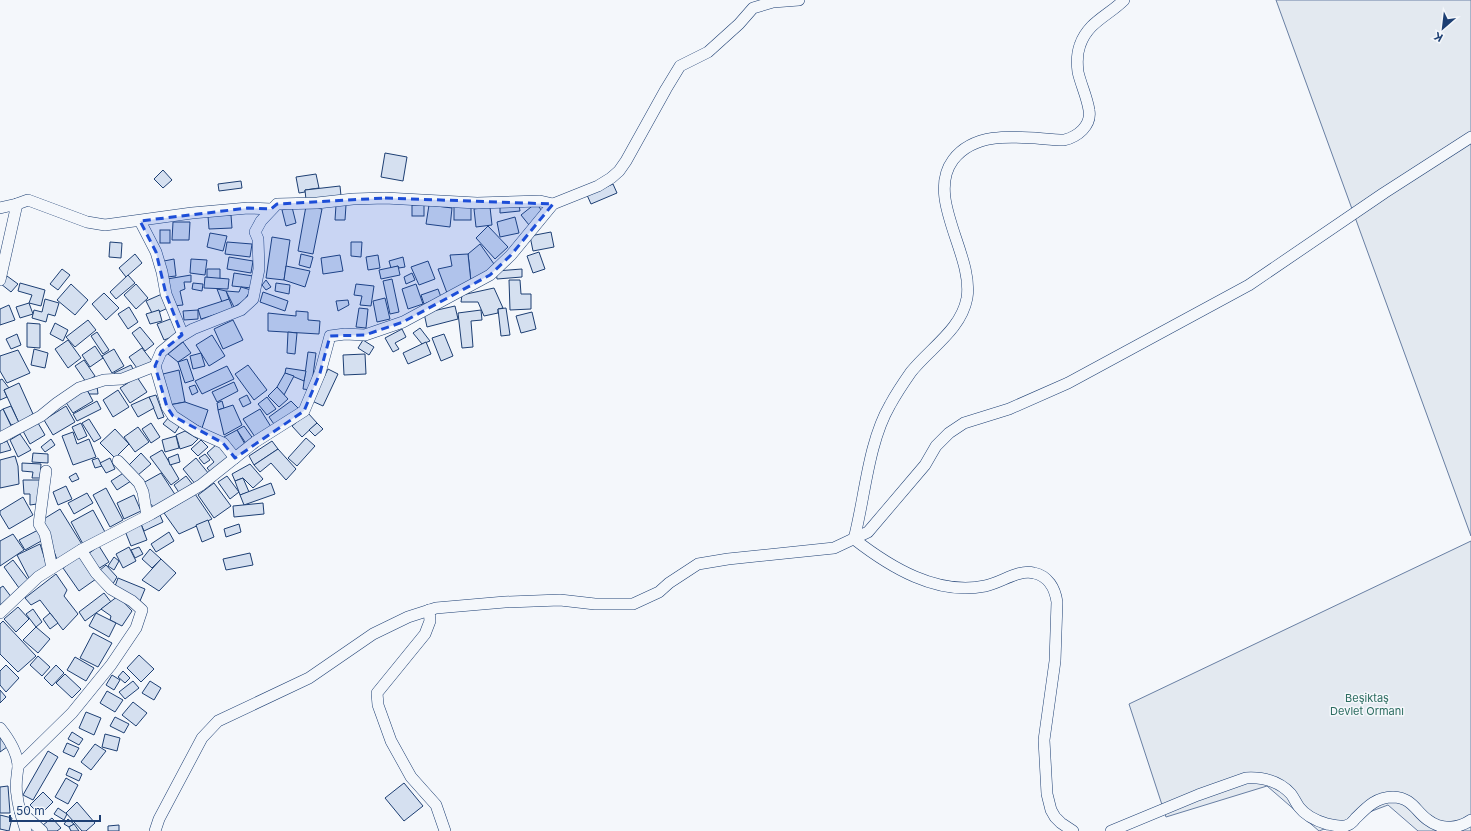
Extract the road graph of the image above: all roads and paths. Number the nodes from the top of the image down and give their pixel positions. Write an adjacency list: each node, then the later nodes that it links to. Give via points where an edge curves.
1 (799, 0): 5 (street, via 773,2 753,8 708,52 680,66 619,171 598,186)
2 (1124, 0): 17 (street, via 1091,26 1080,47 1078,71 1090,112 1087,123 1080,132 1064,140 1009,136 984,140 958,154 948,169 944,194 965,273 968,292 966,300 960,317 945,338 912,372 877,430)
3 (1471, 137): 17 (street, via 1249,285 1068,383 1009,409 964,423 936,446 925,465 868,532)
4 (17, 204): 6 (street); 8 (street, via 28,200 87,222 105,225); 9 (street)
5 (553, 204): 7 (street, via 540,201 476,203 386,198 278,204); 13 (street, via 511,255 490,275 403,322 365,335 330,336 320,373 304,411)
6 (0, 208)
7 (271, 209): 8 (street, via 248,208 192,213); 10 (street, via 255,232 258,239 259,269 253,299 242,310)
8 (140, 221): 10 (street, via 156,252 166,294)
9 (0, 280)
10 (183, 335): 11 (street, via 161,352)
11 (155, 366): 12 (street, via 122,379 104,380 79,388 41,416); 13 (street, via 167,406 173,416 196,431 223,443)
12 (0, 438)
13 (235, 458): 16 (street, via 201,485)
14 (118, 461): 16 (street, via 139,483)
15 (46, 471): 19 (street, via 39,524 45,534)
16 (147, 516): 18 (street)
17 (854, 539): 20 (street, via 834,548 698,564 659,592 633,604 595,604 560,600); 30 (street, via 878,558 936,585 972,588 997,583 1014,574 1028,572 1042,576 1051,584 1057,602 1055,661 1044,740 1047,794 1055,817)
18 (81, 550): 19 (street); 23 (street, via 96,573 111,589 142,610 136,628 111,665 72,713)
19 (52, 568): 21 (street, via 38,577)
20 (429, 610): 28 (street, via 373,634 309,678 218,721 202,738); 29 (street, via 430,621 425,634 377,693 378,705 391,741 411,777 436,805)
21 (0, 613)
22 (0, 728): 23 (street, via 14,752)
23 (18, 766): 24 (street, via 15,785)
24 (20, 811): 26 (street); 27 (street)
25 (1471, 820): 31 (street, via 1460,826 1440,826 1428,820 1409,802 1387,798 1371,803 1346,826 1329,825 1305,813 1278,784 1262,778 1246,778)
26 (26, 831)
27 (42, 831)
28 (155, 831)
29 (445, 831)
30 (1073, 831)
31 (1111, 831)

